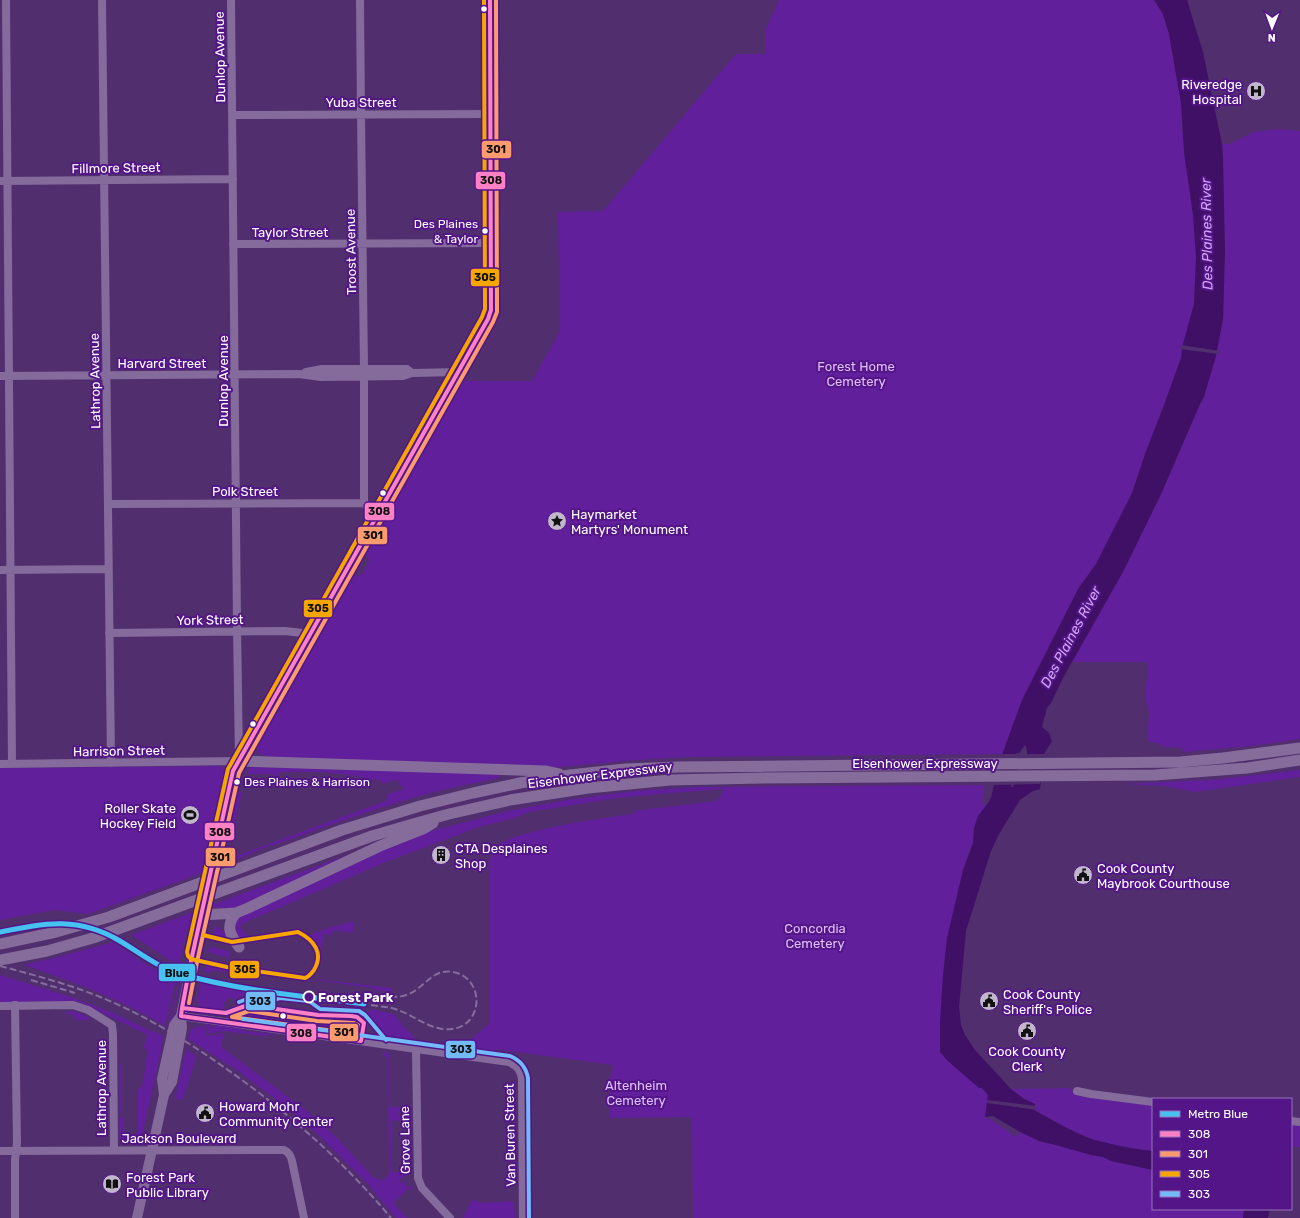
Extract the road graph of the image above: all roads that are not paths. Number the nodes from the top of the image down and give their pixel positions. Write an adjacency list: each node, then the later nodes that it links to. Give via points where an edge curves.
1 (6, 0): 11 (street)
2 (102, 0): 10 (street, Lathrop Avenue)
3 (231, 0): 8 (street, Dunlop Avenue)
4 (360, 0): 6 (street, Troost Avenue)
5 (490, 0): 7 (main road)
6 (361, 114): 7 (street, Yuba Street); 8 (street, Yuba Street); 12 (street, Troost Avenue)
7 (490, 114): 13 (main road)
8 (232, 115): 9 (street, Dunlop Avenue)
9 (233, 179): 10 (street, Fillmore Street); 14 (street, Dunlop Avenue)
10 (104, 180): 11 (street, Fillmore Street); 18 (street, Lathrop Avenue)
11 (4, 181): 20 (street)
12 (363, 243): 13 (street, Taylor Street); 14 (street, Taylor Street); 16 (street, Troost Avenue)
13 (491, 243): 15 (main road, via 491,310)
14 (234, 244): 17 (street, Dunlop Avenue)
15 (459, 372): 16 (street, Harvard Street, via 412,373 407,369); 24 (main road)
16 (364, 373): 17 (street, Harvard Street, via 321,377 300,374); 22 (street, Troost Avenue)
17 (234, 374): 18 (street, Harvard Street); 21 (street, Dunlop Avenue)
18 (106, 375): 20 (street, Harvard Street); 23 (street, Lathrop Avenue)
19 (0, 376): 20 (street, Harvard Street)
20 (9, 376): 27 (street)
21 (236, 503): 22 (street, Polk Street); 23 (street, Polk Street); 28 (street, Dunlop Avenue)
22 (364, 503): 24 (street)
23 (108, 504): 25 (street, Lathrop Avenue)
24 (376, 516): 30 (main road)
25 (108, 569): 27 (street); 29 (street, Lathrop Avenue)
26 (0, 570): 27 (street)
27 (11, 570): 36 (street)
28 (237, 632): 29 (street, York Street); 30 (street, York Street, via 285,631); 33 (street, Dunlop Avenue)
29 (109, 633): 34 (street, Lathrop Avenue)
30 (311, 634): 33 (main road)
31 (1300, 748): 37 (highway, Eisenhower Expressway, via 1180,762 686,766)
32 (1300, 760): 38 (highway, Eisenhower Expressway, via 1247,768 1155,775 670,780 540,795)
33 (239, 761): 34 (street, Harrison Street); 37 (highway, via 545,771); 39 (main road, bridge, via 234,771)
34 (111, 763): 36 (street, Harrison Street)
35 (0, 764): 36 (street, Harrison Street)
36 (12, 764)
37 (570, 775): 41 (highway, Eisenhower Expressway, via 489,789 420,806 342,830 109,917)
38 (449, 814): 40 (highway, via 423,829 380,846); 43 (highway, Eisenhower Expressway, via 372,836 93,938 47,951)
39 (203, 912): 40 (highway); 46 (main road)
40 (236, 913): 42 (highway, via 232,917 230,930)
41 (0, 944)
42 (239, 947)
43 (0, 960)
44 (15, 1005): 45 (street); 50 (street, Lathrop Avenue, via 73,1005 88,1010 112,1025); 53 (street)
45 (0, 1006)
46 (181, 1016): 47 (street, Van Buren Street); 51 (main road, via 174,1025 162,1080 164,1095)
47 (416, 1049): 57 (street, Grove Lane, via 418,1178 422,1188); 58 (street, Van Buren Street, via 509,1062 521,1073)
48 (1077, 1091): 49 (street)
49 (1152, 1102)
50 (114, 1150): 51 (street, Jackson Boulevard); 53 (street, Jackson Boulevard)
51 (152, 1150): 55 (main road); 56 (street, Jackson Boulevard, via 284,1150 291,1155)
52 (0, 1151): 53 (street, Jackson Boulevard)
53 (16, 1151): 54 (street)
54 (15, 1218)
55 (137, 1218)
56 (304, 1218)
57 (450, 1218)
58 (523, 1218)

